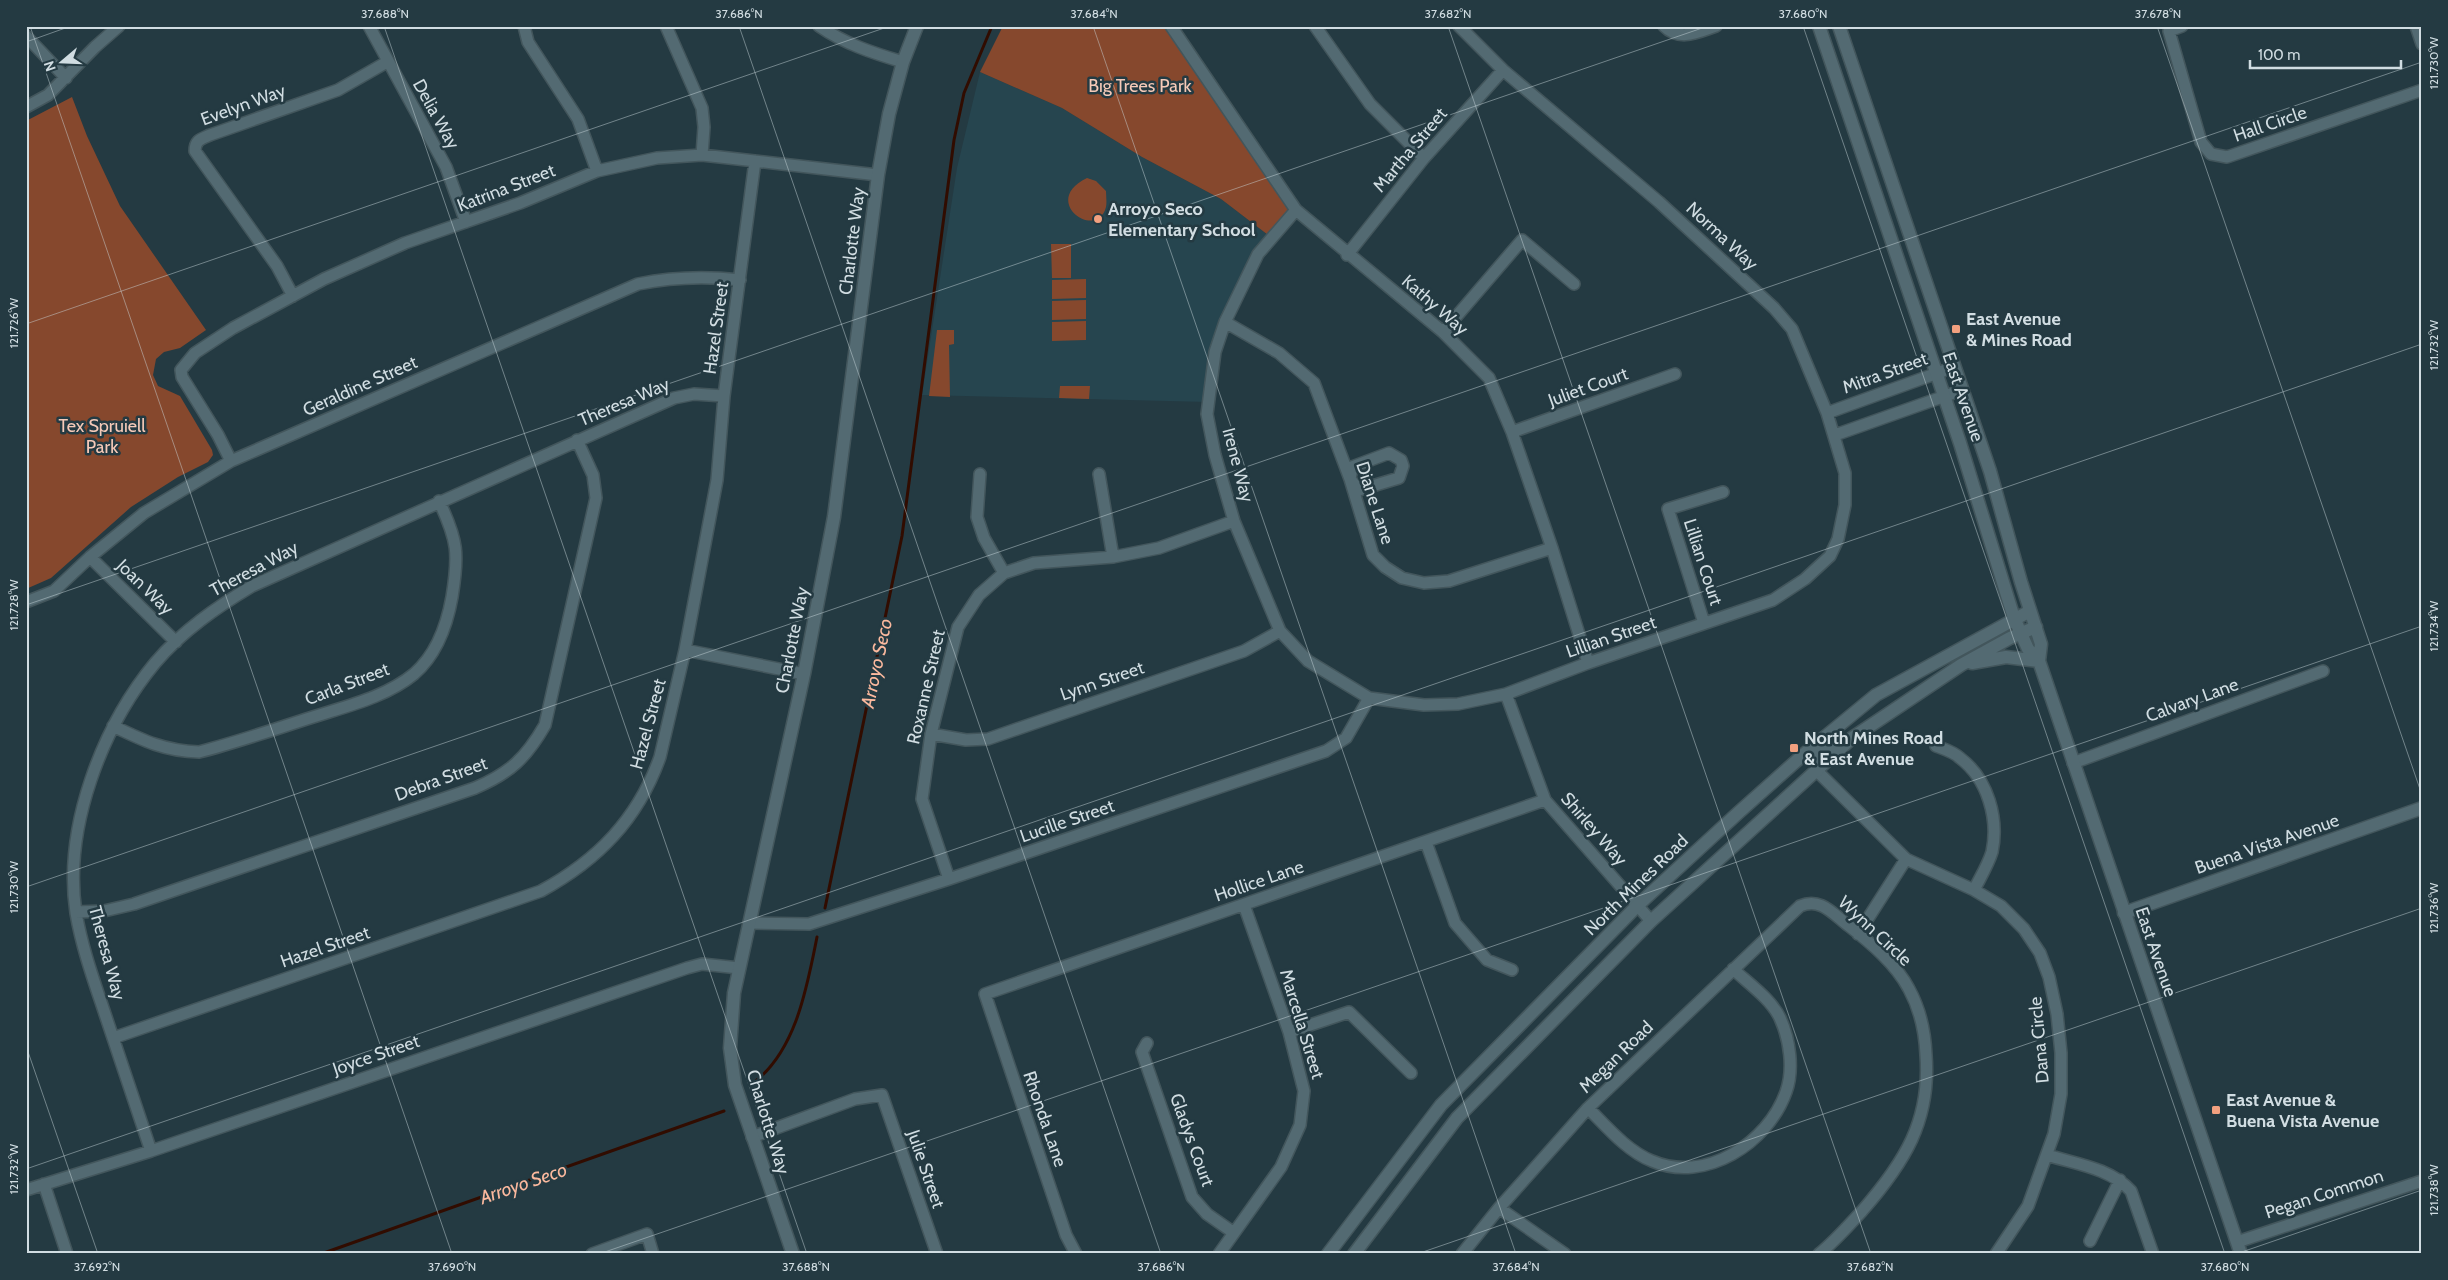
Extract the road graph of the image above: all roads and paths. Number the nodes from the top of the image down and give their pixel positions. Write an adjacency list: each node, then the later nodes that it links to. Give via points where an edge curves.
1 (119, 26): 21 (street)
2 (369, 26): 18 (street, Delia Way)
3 (524, 26): 27 (street, via 528,42 578,119)
4 (666, 26): 24 (street, via 702,108)
5 (819, 26): 19 (street, via 860,49)
6 (917, 26): 19 (main road, Charlotte Way)
7 (1171, 26): 29 (street, Kathy Way)
8 (1315, 26): 25 (street, via 1370,104)
9 (1459, 26): 20 (street, Norma Way)
10 (1664, 26): 11 (street, via 1670,32 1685,36)
11 (1716, 26)
12 (1819, 26): 38 (main road, East Avenue)
13 (1839, 26): 37 (main road, East Avenue)
14 (2182, 26): 22 (street, Hall Circle, via 2169,31 2201,142 2211,154 2227,157)
15 (2416, 26): 17 (street)
16 (26, 36): 21 (street)
17 (2422, 44)
18 (387, 62): 30 (street, Delia Way, via 446,167); 34 (street, Evelyn Way, via 338,90 210,135 195,144 195,151 277,266)
19 (903, 62): 28 (main road, Charlotte Way)
20 (1503, 70): 25 (street, Martha Street); 43 (street, Norma Way, via 1660,202 1774,308 1792,329)
21 (66, 78): 23 (street, via 48,95)
22 (2422, 90)
23 (26, 107)
24 (702, 155): 26 (street, Katrina Street); 27 (street, Katrina Street, via 657,158)
25 (1424, 158): 31 (street, Martha Street)
26 (755, 161): 28 (street, Katrina Street); 32 (street, Hazel Street)
27 (597, 171): 30 (street, Katrina Street)
28 (878, 175): 71 (main road, Charlotte Way, via 834,517)
29 (1296, 210): 31 (street, Kathy Way); 35 (street, Irene Way, via 1258,254)
30 (466, 222): 34 (street, Katrina Street, via 405,243)
31 (1347, 254): 36 (street, Kathy Way)
32 (740, 280): 41 (street, Hazel Street); 47 (street, Geraldine Street, via 703,276 638,284)
33 (1574, 284): 36 (street, via 1522,240)
34 (293, 296): 47 (street, Katrina Street, via 195,352 180,370)
35 (1225, 322): 52 (street, Irene Way, via 1215,352 1207,414 1214,455); 54 (street, Diane Lane, via 1279,353 1314,383 1350,479 1373,555 1385,567 1402,578 1424,583 1449,581)
36 (1442, 332): 44 (street, Kathy Way, via 1489,378)
37 (1954, 366): 38 (street, Mitra Street); 40 (main road, East Avenue)
38 (1937, 373): 42 (main road, East Avenue); 43 (street, Mitra Street)
39 (1675, 374): 44 (street, Juliet Court)
40 (1962, 390): 42 (street); 59 (main road, East Avenue, via 1990,471)
41 (724, 396): 46 (street, Theresa Way, via 694,394 674,398); 66 (street, Hazel Street, via 717,480)
42 (1944, 396): 45 (street); 60 (main road, East Avenue)
43 (1828, 413): 45 (street, Norma Way)
44 (1512, 432): 54 (street, Kathy Way)
45 (1835, 435): 53 (street, Norma Way, via 1845,473 1845,505)
46 (578, 440): 51 (street, Theresa Way); 89 (street, Debra Street, via 592,475 596,498 544,725 534,745 517,764 475,788 134,904 104,911)
47 (231, 461): 55 (street, Geraldine Street, via 144,513)
48 (980, 474): 57 (street, via 977,517 984,538)
49 (1099, 474): 56 (street)
50 (1723, 492): 61 (street, Lillian Court, via 1668,509)
51 (439, 501): 65 (street, Theresa Way, via 252,586 196,622); 75 (street, Carla Street, via 451,526 458,564 443,632 415,673 365,700 200,752 153,745)
52 (1234, 521): 56 (street, Roxanne Street, via 1159,548); 63 (street, Irene Way)
53 (1838, 539): 61 (street, Lillian Street, via 1830,556 1805,579 1774,600)
54 (1552, 548): 68 (street, Kathy Way)
55 (90, 557): 58 (street, Geraldine Street, via 54,591); 65 (street, Joan Way)
56 (1113, 557): 57 (street, Roxanne Street, via 1034,563)
57 (1004, 573): 76 (street, Roxanne Street, via 979,595 958,627)
58 (26, 602)
59 (2030, 611): 60 (main road, North Mines Road); 62 (main road, East Avenue)
60 (2014, 618): 64 (main road, East Avenue); 72 (main road, North Mines Road)
61 (1704, 623): 68 (street, Lillian Street)
62 (2036, 627): 64 (main road, North Mines Road); 67 (main road, East Avenue, via 2042,644)
63 (1280, 631): 74 (street, Irene Way, via 1308,660); 76 (street, Lynn Street, via 1244,651 988,739 966,740)
64 (2020, 633): 67 (main road, East Avenue); 69 (main road, North Mines Road)
65 (176, 642): 75 (street, Theresa Way, via 132,693)
66 (685, 650): 71 (street); 99 (street, Hazel Street, via 660,757 650,785 613,836 568,876 509,903)
67 (2039, 662): 69 (main road, via 2006,657); 78 (main road, East Avenue)
68 (1588, 663): 73 (street, Lillian Street)
69 (1961, 665): 79 (main road, North Mines Road, via 1852,738)
70 (2322, 671): 78 (street, Calvary Lane)
71 (804, 674): 92 (main road, Charlotte Way)
72 (1881, 692): 79 (main road, via 1873,708 1819,753); 88 (main road, North Mines Road, via 1803,755)
73 (1506, 694): 74 (street, Lillian Street, via 1458,704 1424,705); 80 (street, Shirley Way)
74 (1369, 698): 84 (street, Lucille Street, via 1346,738 1326,751)
75 (114, 726): 89 (street, Theresa Way, via 94,768 83,805 76,852)
76 (931, 734): 84 (street, Roxanne Street, via 922,799)
77 (1936, 746): 85 (street, via 1960,757 1970,767 1984,785 1991,807 1995,832 1991,854)
78 (2073, 763): 90 (main road, East Avenue)
79 (1817, 771): 83 (street, Dana Circle); 91 (main road, North Mines Road)
80 (1545, 800): 82 (street, Hollice Lane); 88 (street, Shirley Way)
81 (2422, 808): 90 (main road, Buena Vista Avenue)
82 (1426, 842): 87 (street, Hollice Lane); 96 (street, via 1456,923 1487,960)
83 (1906, 858): 85 (street, Dana Circle); 93 (street)
84 (949, 879): 92 (street, Lucille Street, via 809,924)
85 (1974, 890): 105 (street, Dana Circle, via 2000,906 2024,929 2040,953 2050,977 2061,1053 2061,1094)
86 (1810, 902): 93 (street, Wynn Circle, via 1819,903); 95 (street, Megan Road, via 1800,906)
87 (1244, 905): 97 (street, Hollice Lane); 98 (street, Marcella Street)
88 (1638, 905): 91 (street, Shirley Way); 114 (main road, North Mines Road, via 1441,1105)
89 (76, 912): 99 (street, Theresa Way, via 86,958)
90 (2124, 913): 113 (main road, East Avenue)
91 (1651, 921): 122 (main road, North Mines Road, via 1457,1118)
92 (749, 923): 94 (main road, Charlotte Way)
93 (1858, 934): 125 (street, Wynn Circle, via 1894,968 1909,988 1925,1040 1928,1074 1915,1136 1887,1182)
94 (739, 968): 103 (main road, Charlotte Way, via 730,1048 735,1085); 104 (street, Joyce Street, via 702,964 687,968)
95 (1733, 969): 102 (street, Megan Road); 102 (street, via 1779,1016 1785,1030 1790,1068 1786,1092 1778,1107 1750,1142 1731,1156 1698,1167 1653,1162 1638,1154)
96 (1512, 970)
97 (985, 994): 120 (street, Rhonda Lane, via 1066,1236)
98 (1289, 1032): 101 (street, via 1348,1012); 111 (street, Marcella Street, via 1304,1091 1300,1125 1282,1167)
99 (113, 1038): 104 (street, Theresa Way)
100 (1147, 1043): 111 (street, Gladys Court, via 1142,1052 1192,1197 1207,1214)
101 (1411, 1073)
102 (1588, 1108): 110 (street, Megan Road)
103 (752, 1137): 118 (main road, Charlotte Way); 119 (street, Julie Street, via 855,1100 882,1095)
104 (151, 1151): 108 (street, Joyce Street)
105 (2047, 1154): 106 (street); 126 (street, Dana Circle, via 2028,1206)
106 (2120, 1180): 112 (street); 127 (street, via 2132,1191)
107 (2422, 1180): 113 (street, Pegan Common)
108 (44, 1184): 109 (street, Joyce Street); 115 (street)
109 (26, 1190)
110 (1499, 1208): 123 (street, Megan Road); 124 (street)
111 (1234, 1233): 121 (street, Marcella Street)
112 (2090, 1241)
113 (2239, 1248)
114 (1333, 1252)
115 (67, 1254)
116 (592, 1254): 117 (street, via 647,1234)
117 (653, 1254)
118 (793, 1254)
119 (938, 1254)
120 (1076, 1254)
121 (1219, 1254)
122 (1354, 1254)
123 (1462, 1254)
124 (1565, 1254)
125 (1819, 1254)
126 (1996, 1254)
127 (2153, 1254)

